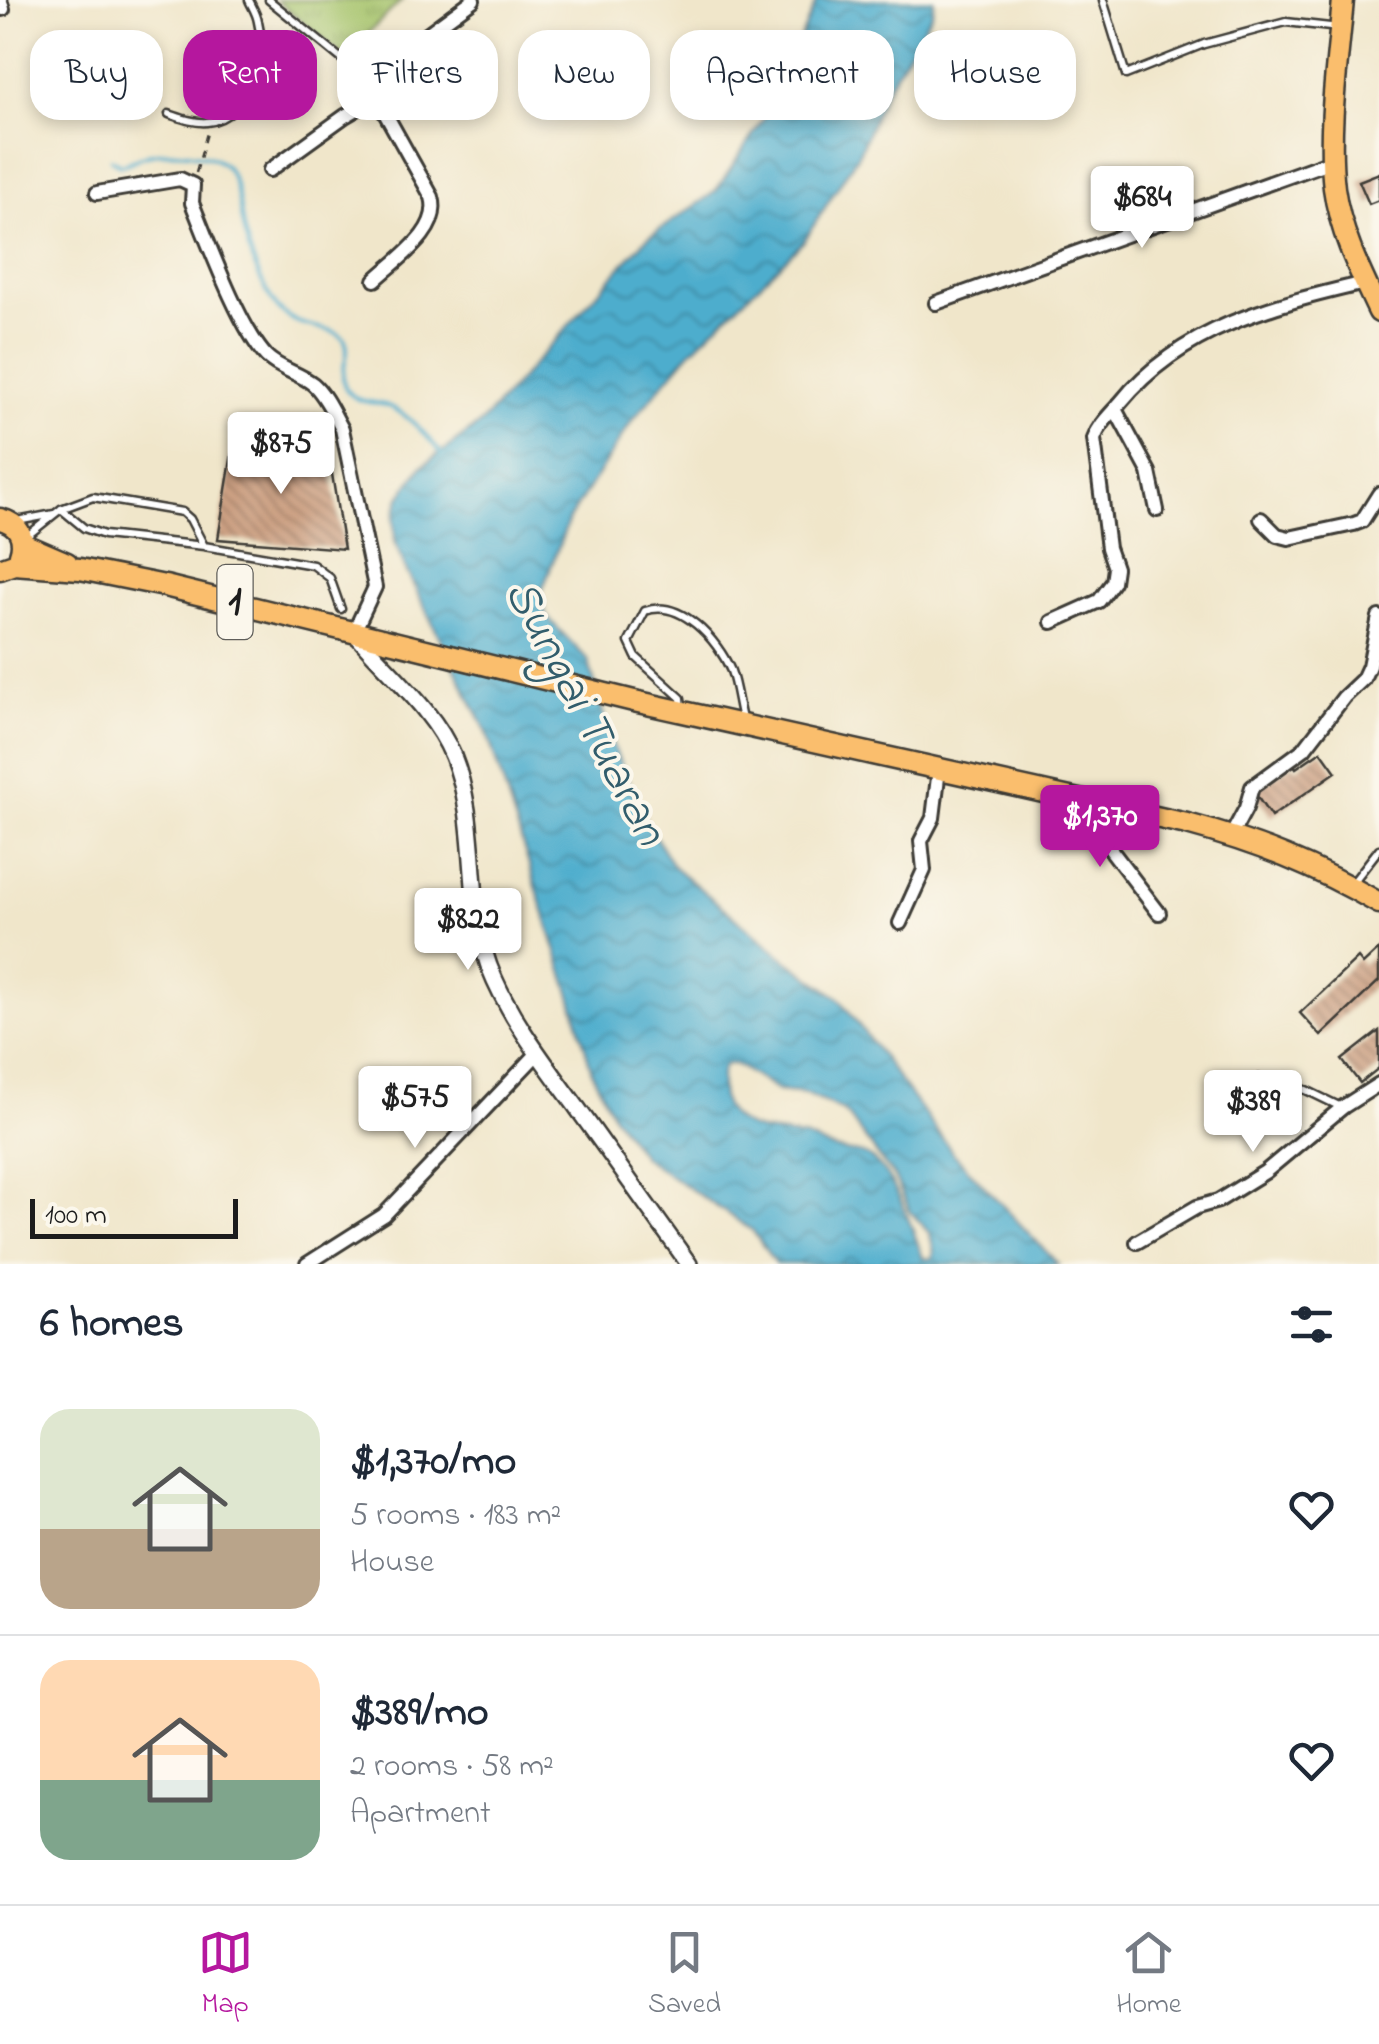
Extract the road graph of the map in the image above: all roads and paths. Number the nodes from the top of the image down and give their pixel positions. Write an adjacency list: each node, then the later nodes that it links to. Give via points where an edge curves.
1 (250, 0): 12 (lane, via 260,24 247,94 233,112)
2 (269, 0): 8 (lane)
3 (472, 0): 7 (street)
4 (1102, 0): 6 (lane, via 1126,75 1286,22)
5 (1342, 0): 6 (highway)
6 (1340, 28): 13 (highway)
7 (431, 30)
8 (337, 55)
9 (169, 114): 12 (lane)
10 (339, 120): 14 (street)
11 (388, 120): 17 (street, via 435,214)
12 (210, 122): 15 (path)
13 (1334, 160): 18 (highway, via 1343,229); 19 (street)
14 (270, 170)
15 (192, 185): 16 (street, via 180,180); 34 (street, via 192,203 260,348 281,369 316,386 342,429 375,588)
16 (97, 193)
17 (375, 280)
18 (1365, 283): 20 (highway); 21 (street, via 1234,321 1154,366)
19 (936, 302)
20 (1379, 312)
21 (1115, 409): 23 (street, via 1149,472); 33 (street, via 1094,439 1112,582 1099,602)
22 (1379, 494): 25 (street, via 1362,521 1290,538)
23 (1157, 510)
24 (58, 511): 26 (lane); 27 (lane); 28 (lane, via 104,534); 28 (lane, via 93,497 182,512)
25 (1261, 519)
26 (5, 520): 27 (highway)
27 (23, 542): 29 (highway, 1); 30 (highway, 1)
28 (204, 546): 31 (lane, via 321,568)
29 (7, 566): 30 (highway, 1)
30 (80, 568): 34 (highway, 1)
31 (341, 609)
32 (1379, 617): 39 (street, via 1362,680 1304,748 1252,787)
33 (1052, 622)
34 (354, 632): 35 (highway, 1); 45 (street, via 428,714 454,757 490,967)
35 (681, 712): 36 (highway, 1); 36 (lane, via 682,698 636,658 630,642 645,611 657,606 705,632 730,669)
36 (744, 725): 37 (highway, 1)
37 (939, 769): 38 (highway, 1); 44 (street, via 933,818 921,841 924,870)
38 (1111, 808): 39 (highway, 1); 43 (street, via 1111,850)
39 (1231, 836): 41 (highway, 1)
40 (1379, 849): 41 (lane)
41 (1350, 886): 42 (highway, 1)
42 (1379, 904)
43 (1160, 912)
44 (900, 923)
45 (537, 1054): 50 (street, via 384,1215); 51 (street)
46 (1259, 1078): 48 (lane)
47 (1379, 1084): 48 (street)
48 (1342, 1107): 49 (street, via 1264,1172)
49 (1137, 1242)
50 (307, 1264)
51 (689, 1264)

